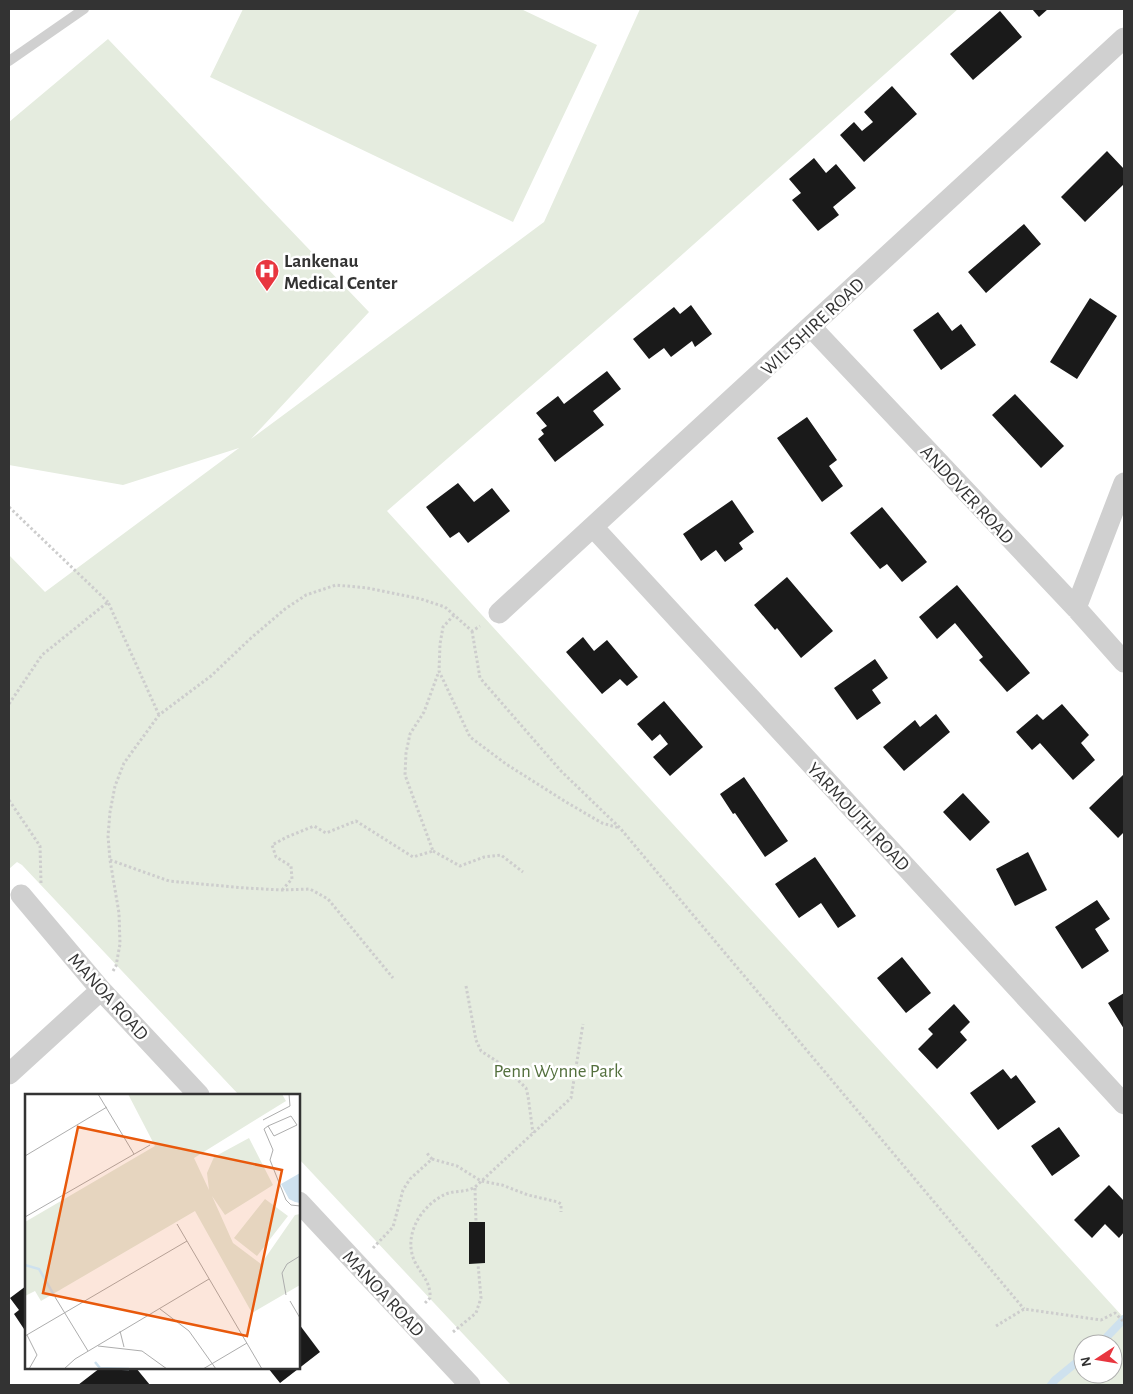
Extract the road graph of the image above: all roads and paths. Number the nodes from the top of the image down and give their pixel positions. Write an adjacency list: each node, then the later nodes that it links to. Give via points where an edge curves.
1 (84, 9): 3 (lane)
2 (1124, 38): 4 (street, WILTSHIRE ROAD)
3 (9, 61)
4 (810, 327): 7 (street, WILTSHIRE ROAD); 9 (street, ANDOVER ROAD)
5 (1124, 483): 9 (street)
6 (9, 507): 8 (path)
7 (593, 527): 10 (street, WILTSHIRE ROAD); 31 (street, YARMOUTH ROAD)
8 (108, 602): 15 (path, via 42,655); 16 (path)
9 (1076, 608): 13 (street, ANDOVER ROAD)
10 (499, 613): 12 (path)
11 (454, 615): 12 (path); 14 (path, via 443,627); 16 (path, via 445,607 420,599 367,588 336,585 306,594 251,638 211,676)
12 (472, 631): 18 (path, via 480,678 561,771)
13 (1124, 662)
14 (439, 671): 18 (path, via 470,737 559,798 602,823); 19 (path, via 424,712 410,734 405,775)
15 (9, 704)
16 (159, 715): 20 (path, via 124,763 115,786 108,836)
17 (9, 800): 24 (path, via 40,846)
18 (620, 828): 42 (path)
19 (433, 851): 21 (path, via 460,866 501,855); 22 (path, via 413,857 356,821 326,834 314,826 272,845 276,857 291,866 292,879)
20 (110, 860): 22 (path, via 169,881); 27 (path, via 119,913 120,944 116,966)
21 (522, 872)
22 (282, 890): 25 (path, via 310,889 328,899)
23 (21, 895): 24 (street, MANOA ROAD)
24 (41, 920): 27 (street, MANOA ROAD)
25 (392, 978)
26 (466, 986): 32 (path, via 476,1040 481,1051 501,1064 526,1088)
27 (101, 990): 29 (street); 30 (street, MANOA ROAD)
28 (583, 1024): 32 (path, via 571,1098)
29 (9, 1074)
30 (198, 1094)
31 (1124, 1104)
32 (533, 1134): 35 (path)
33 (426, 1152): 34 (path)
34 (432, 1159): 35 (path, via 457,1166); 40 (path, via 402,1190 393,1227)
35 (481, 1181): 36 (path); 38 (path, via 558,1202)
36 (475, 1188): 39 (path); 43 (path, via 448,1193 433,1201 420,1214 413,1231 411,1249 430,1290 430,1298)
37 (300, 1203): 40 (street, MANOA ROAD)
38 (561, 1212)
39 (476, 1222)
40 (356, 1263): 43 (street, MANOA ROAD)
41 (478, 1264): 46 (path, via 481,1298 476,1313)
42 (1024, 1309): 44 (path, via 1101,1320 1115,1313); 45 (path)
43 (407, 1318): 46 (street, MANOA ROAD)
44 (1124, 1322)
45 (996, 1326)
46 (435, 1347): 47 (street, MANOA ROAD)
47 (470, 1385)

